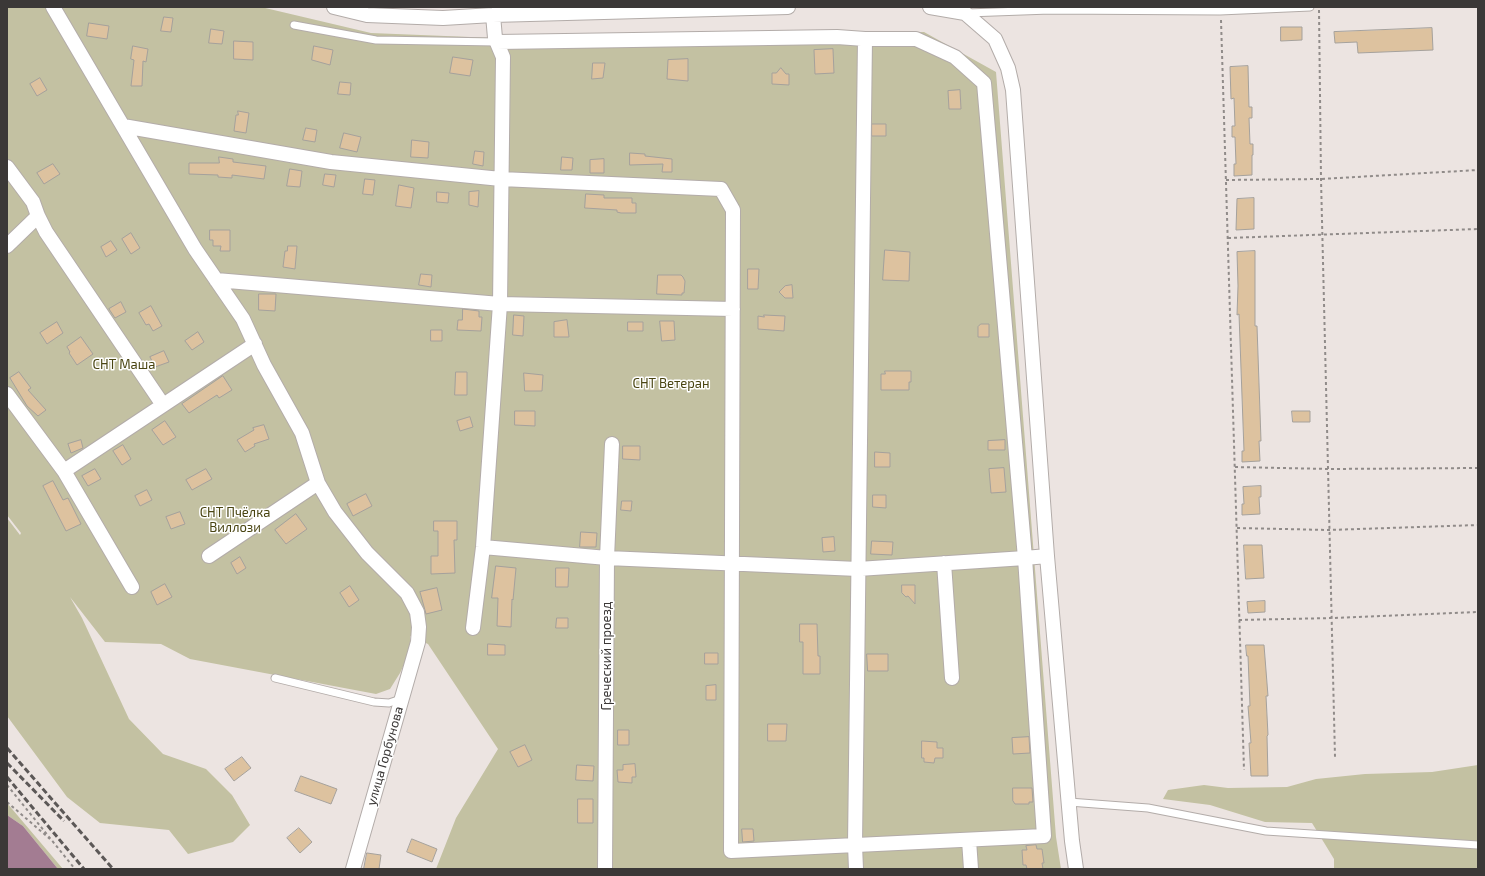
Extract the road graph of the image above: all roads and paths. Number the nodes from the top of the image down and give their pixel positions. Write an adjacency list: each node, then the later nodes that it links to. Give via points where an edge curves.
1 (53, 7): 14 (street, улица Горбунова)
2 (334, 7): 10 (street, via 367,15 443,18)
3 (788, 7): 7 (street)
4 (930, 7): 9 (street)
5 (1310, 7): 8 (lane)
6 (1319, 7): 18 (path)
7 (552, 10): 10 (street)
8 (1220, 11): 9 (lane, via 1050,10); 19 (path)
9 (965, 13): 42 (street, via 995,39 1008,68 1013,90)
10 (493, 15): 13 (street)
11 (294, 25): 13 (lane, via 376,40)
12 (865, 39): 13 (street, via 837,36); 44 (street, via 916,39 956,57 984,83); 47 (street)
13 (497, 42): 17 (street, via 503,57)
14 (123, 126): 17 (street, via 331,162); 25 (street, улица Горбунова)
15 (7, 167): 20 (street, via 33,202)
16 (1478, 170): 18 (path)
17 (501, 179): 26 (street); 27 (street, via 721,189 734,210)
18 (1321, 179): 19 (path); 22 (path)
19 (1226, 180): 23 (path)
20 (38, 216): 24 (street); 30 (street, via 46,232)
21 (1478, 229): 22 (path)
22 (1322, 235): 23 (path); 34 (path)
23 (1228, 238): 32 (path)
24 (7, 246)
25 (216, 280): 26 (street); 28 (street, улица Горбунова)
26 (500, 304): 27 (street); 40 (street)
27 (733, 309): 46 (street)
28 (255, 344): 30 (street); 36 (street, улица Горбунова, via 274,385 302,433)
29 (7, 394): 35 (street)
30 (163, 405): 35 (street)
31 (612, 444): 43 (street, Греческий проезд)
32 (1235, 467): 34 (path); 38 (path)
33 (1478, 468): 34 (path)
34 (1328, 469): 39 (path)
35 (64, 470): 48 (street)
36 (318, 483): 41 (street); 55 (street, улица Горбунова, via 335,512 367,553 407,593 417,612 418,642)
37 (1478, 525): 39 (path)
38 (1236, 528): 39 (path); 51 (path)
39 (1330, 530): 50 (path)
40 (483, 546): 43 (street); 52 (street)
41 (209, 556)
42 (1047, 556): 44 (street); 60 (street)
43 (607, 558): 46 (street); 67 (street, Греческий проезд)
44 (1025, 558): 45 (street); 61 (street, via 1044,836)
45 (944, 563): 47 (street); 54 (street)
46 (732, 564): 47 (street); 63 (street, via 730,851)
47 (858, 569): 63 (street)
48 (132, 587)
49 (1478, 612): 50 (path)
50 (1332, 618): 51 (path); 56 (path)
51 (1239, 620): 57 (path)
52 (473, 628)
53 (275, 678): 55 (lane, via 374,702 389,703)
54 (952, 678)
55 (401, 699): 66 (street, улица Горбунова)
56 (1335, 757)
57 (1244, 770)
58 (7, 785): 62 (path)
59 (7, 802): 62 (path)
60 (1069, 802): 64 (lane, via 1148,808 1266,831); 70 (street)
61 (969, 840): 63 (street); 69 (street)
62 (53, 843): 65 (path)
63 (855, 845): 68 (street)
64 (1478, 845)
65 (75, 869)
66 (353, 869)
67 (605, 869)
68 (856, 869)
69 (971, 869)
70 (1076, 869)

